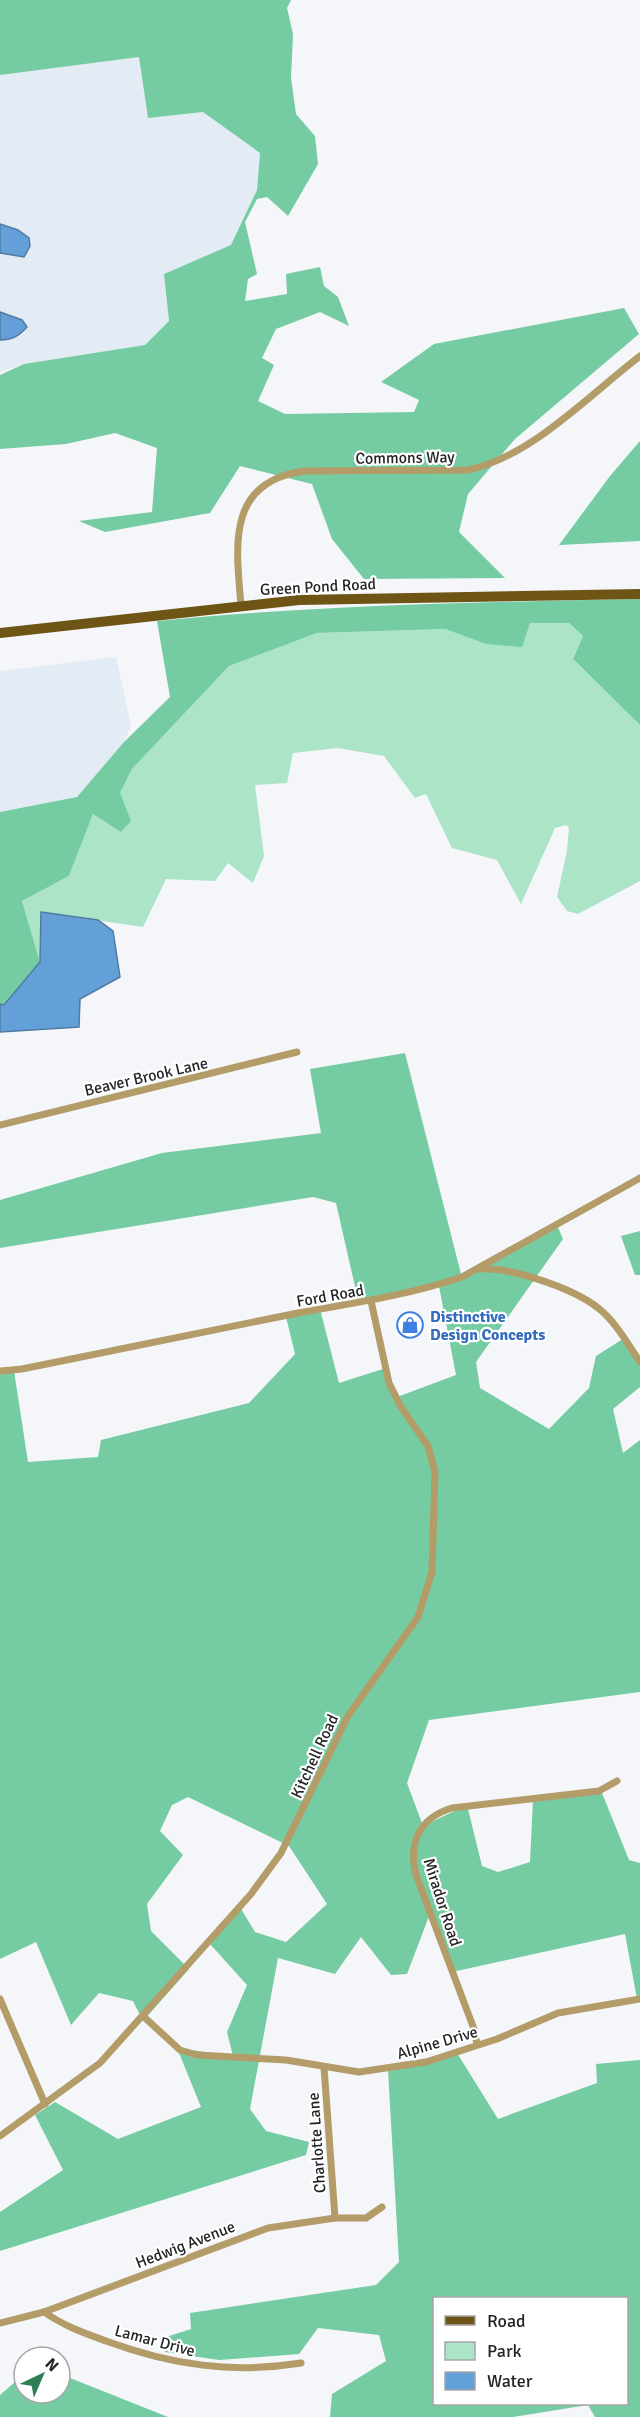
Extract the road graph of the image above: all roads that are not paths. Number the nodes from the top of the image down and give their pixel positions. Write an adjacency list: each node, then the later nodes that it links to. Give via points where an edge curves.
1 (640, 356): 3 (street, Commons Way, via 529,444 494,464 468,470 304,471 268,484 250,501 237,530)
2 (640, 594): 3 (main road, Green Pond Road, via 358,598)
3 (241, 605): 4 (main road, Green Pond Road)
4 (0, 633)
5 (297, 1052): 6 (street, Beaver Brook Lane)
6 (0, 1125)
7 (640, 1178): 8 (street, Ford Road)
8 (477, 1269): 9 (street, Ford Road, via 434,1286); 10 (street, via 508,1270 588,1303 610,1319)
9 (371, 1301): 11 (street, Ford Road); 15 (street, Kitchell Road, via 389,1383 432,1459 435,1537 429,1588 411,1629 339,1730 281,1853)
10 (640, 1362)
11 (0, 1371)
12 (617, 1781): 16 (street, Mirador Road, via 599,1791 452,1808 433,1816 418,1832 413,1848 416,1875)
13 (0, 1999): 18 (street)
14 (640, 1999): 16 (street, Alpine Drive, via 558,2013)
15 (143, 2016): 17 (street, Alpine Drive, via 180,2050 197,2055 286,2060); 18 (street, Kitchell Road, via 100,2063)
16 (477, 2044): 17 (street, Alpine Drive, via 426,2062 383,2070 359,2072)
17 (324, 2067): 21 (street, Charlotte Lane)
18 (45, 2104): 19 (street, Kitchell Road)
19 (0, 2136)
20 (382, 2207): 21 (street, Hedwig Avenue, via 366,2218)
21 (335, 2218): 22 (street, Hedwig Avenue, via 268,2228 240,2237)
22 (44, 2312): 23 (street, Hedwig Avenue); 24 (street, Lamar Drive, via 62,2325 165,2360 236,2369)
23 (0, 2323)
24 (301, 2363)

